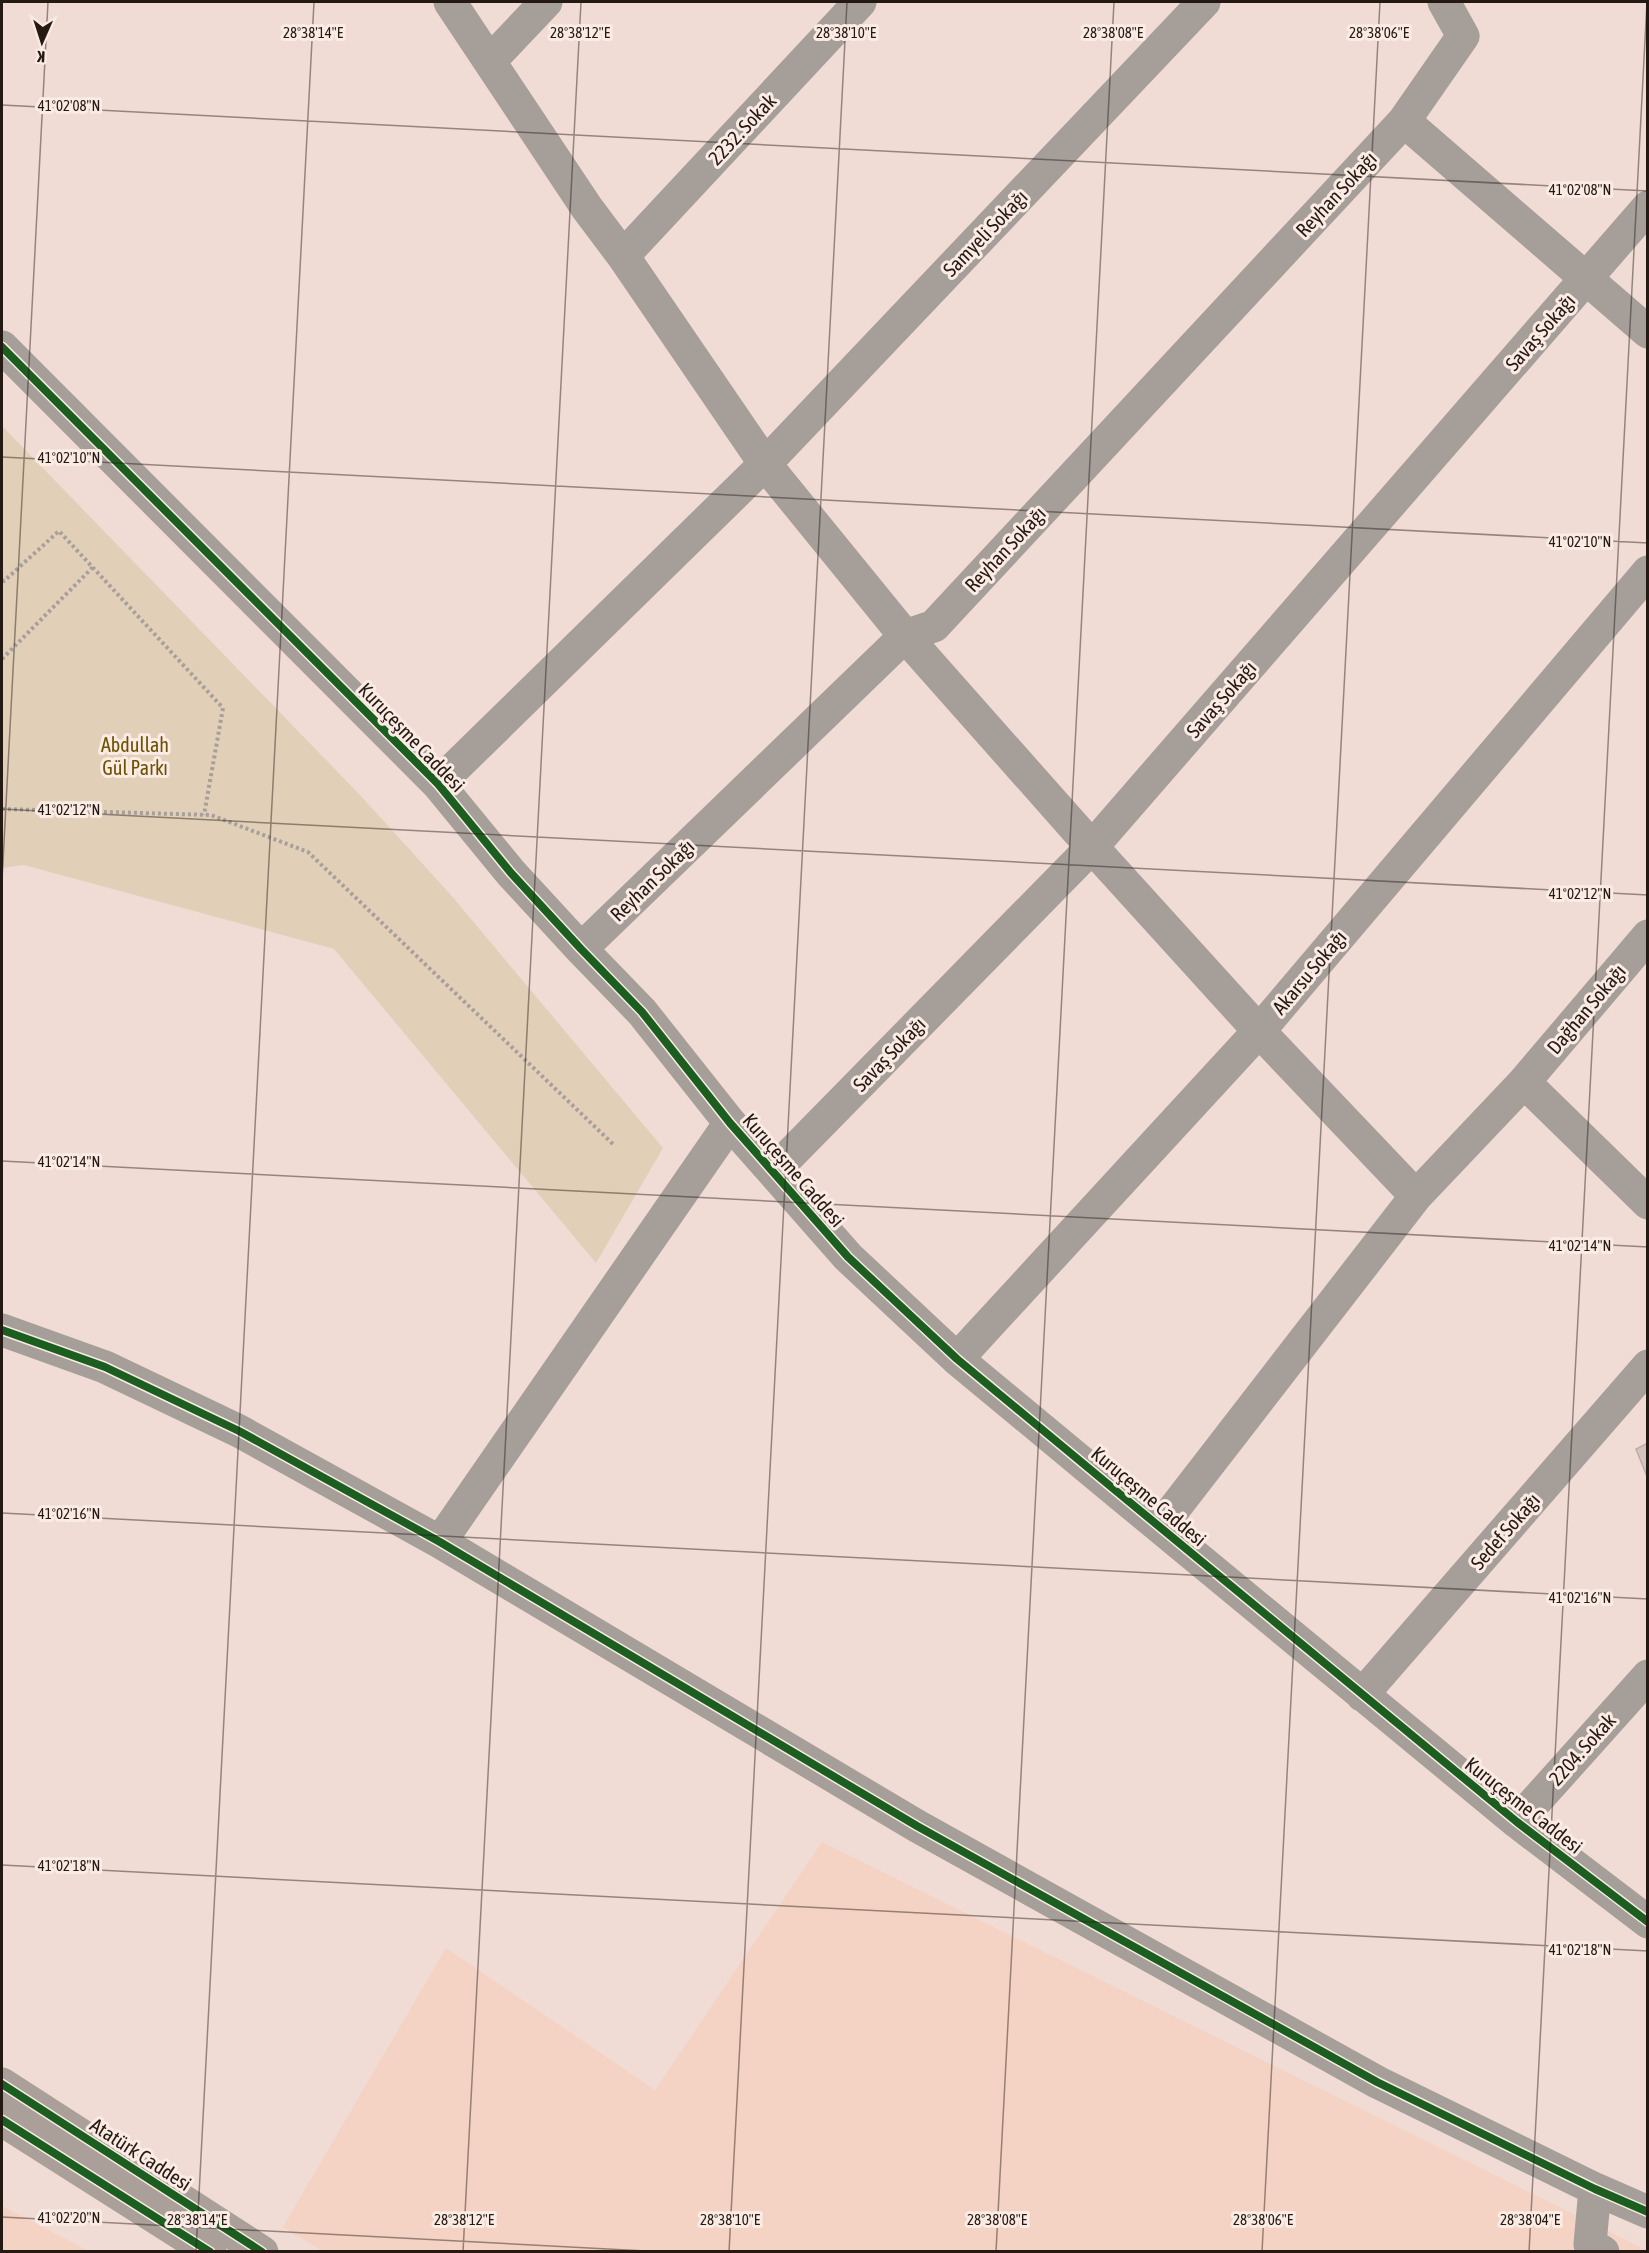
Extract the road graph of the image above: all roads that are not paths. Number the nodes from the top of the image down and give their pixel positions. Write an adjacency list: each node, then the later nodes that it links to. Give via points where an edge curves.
1 (450, 2): 6 (street)
2 (546, 2): 6 (street)
3 (860, 2): 9 (street, 2232. Sokak)
4 (1204, 2): 13 (street, Samyeli Sokağı)
5 (1444, 2): 7 (street, Reyhan Sokağı, via 1463,36)
6 (490, 61): 9 (street)
7 (1404, 121): 10 (street); 15 (street, Reyhan Sokağı, via 934,626)
8 (1647, 207): 10 (street, Savaş Sokağı)
9 (623, 256): 13 (street)
10 (1587, 278): 11 (street); 17 (street, Savaş Sokağı)
11 (1647, 332)
12 (2, 347): 16 (street, Kuruçeşme Caddesi)
13 (765, 464): 15 (street); 16 (street, Samyeli Sokağı)
14 (1647, 572): 20 (street, Akarsu Sokağı)
15 (905, 636): 17 (street); 19 (street, Reyhan Sokağı)
16 (438, 784): 19 (street, Kuruçeşme Caddesi)
17 (1092, 847): 20 (street); 23 (street, Savaş Sokağı)
18 (1647, 936): 21 (street, Dağhan Sokağı)
19 (581, 950): 22 (street, Kuruçeşme Caddesi, via 642,1012)
20 (1259, 1031): 24 (street); 27 (street, Akarsu Sokağı)
21 (1524, 1082): 24 (street, Dağhan Sokağı); 25 (street)
22 (730, 1123): 23 (street, Kuruçeşme Caddesi); 30 (street)
23 (774, 1171): 27 (street, Kuruçeşme Caddesi, via 848,1257)
24 (1416, 1196): 29 (street, Dağhan Sokağı)
25 (1647, 1203)
26 (2, 1330): 30 (street, via 105,1367 239,1431)
27 (957, 1359): 29 (street, Kuruçeşme Caddesi)
28 (1647, 1366): 32 (street, Sedef Sokağı)
29 (1160, 1527): 32 (street, Kuruçeşme Caddesi)
30 (440, 1542): 37 (street, via 917,1826 1377,2082)
31 (1647, 1676): 33 (street, 2204. Sokak)
32 (1362, 1695): 33 (street, Kuruçeşme Caddesi)
33 (1517, 1822): 34 (street, Kuruçeşme Caddesi)
34 (1647, 1922)
35 (2, 2084): 40 (main road, Atatürk Caddesi)
36 (2, 2120): 39 (main road)
37 (1595, 2189): 38 (street); 41 (street, via 1590,2244)
38 (1647, 2212)
39 (210, 2252)
40 (262, 2252)
41 (1603, 2252)

